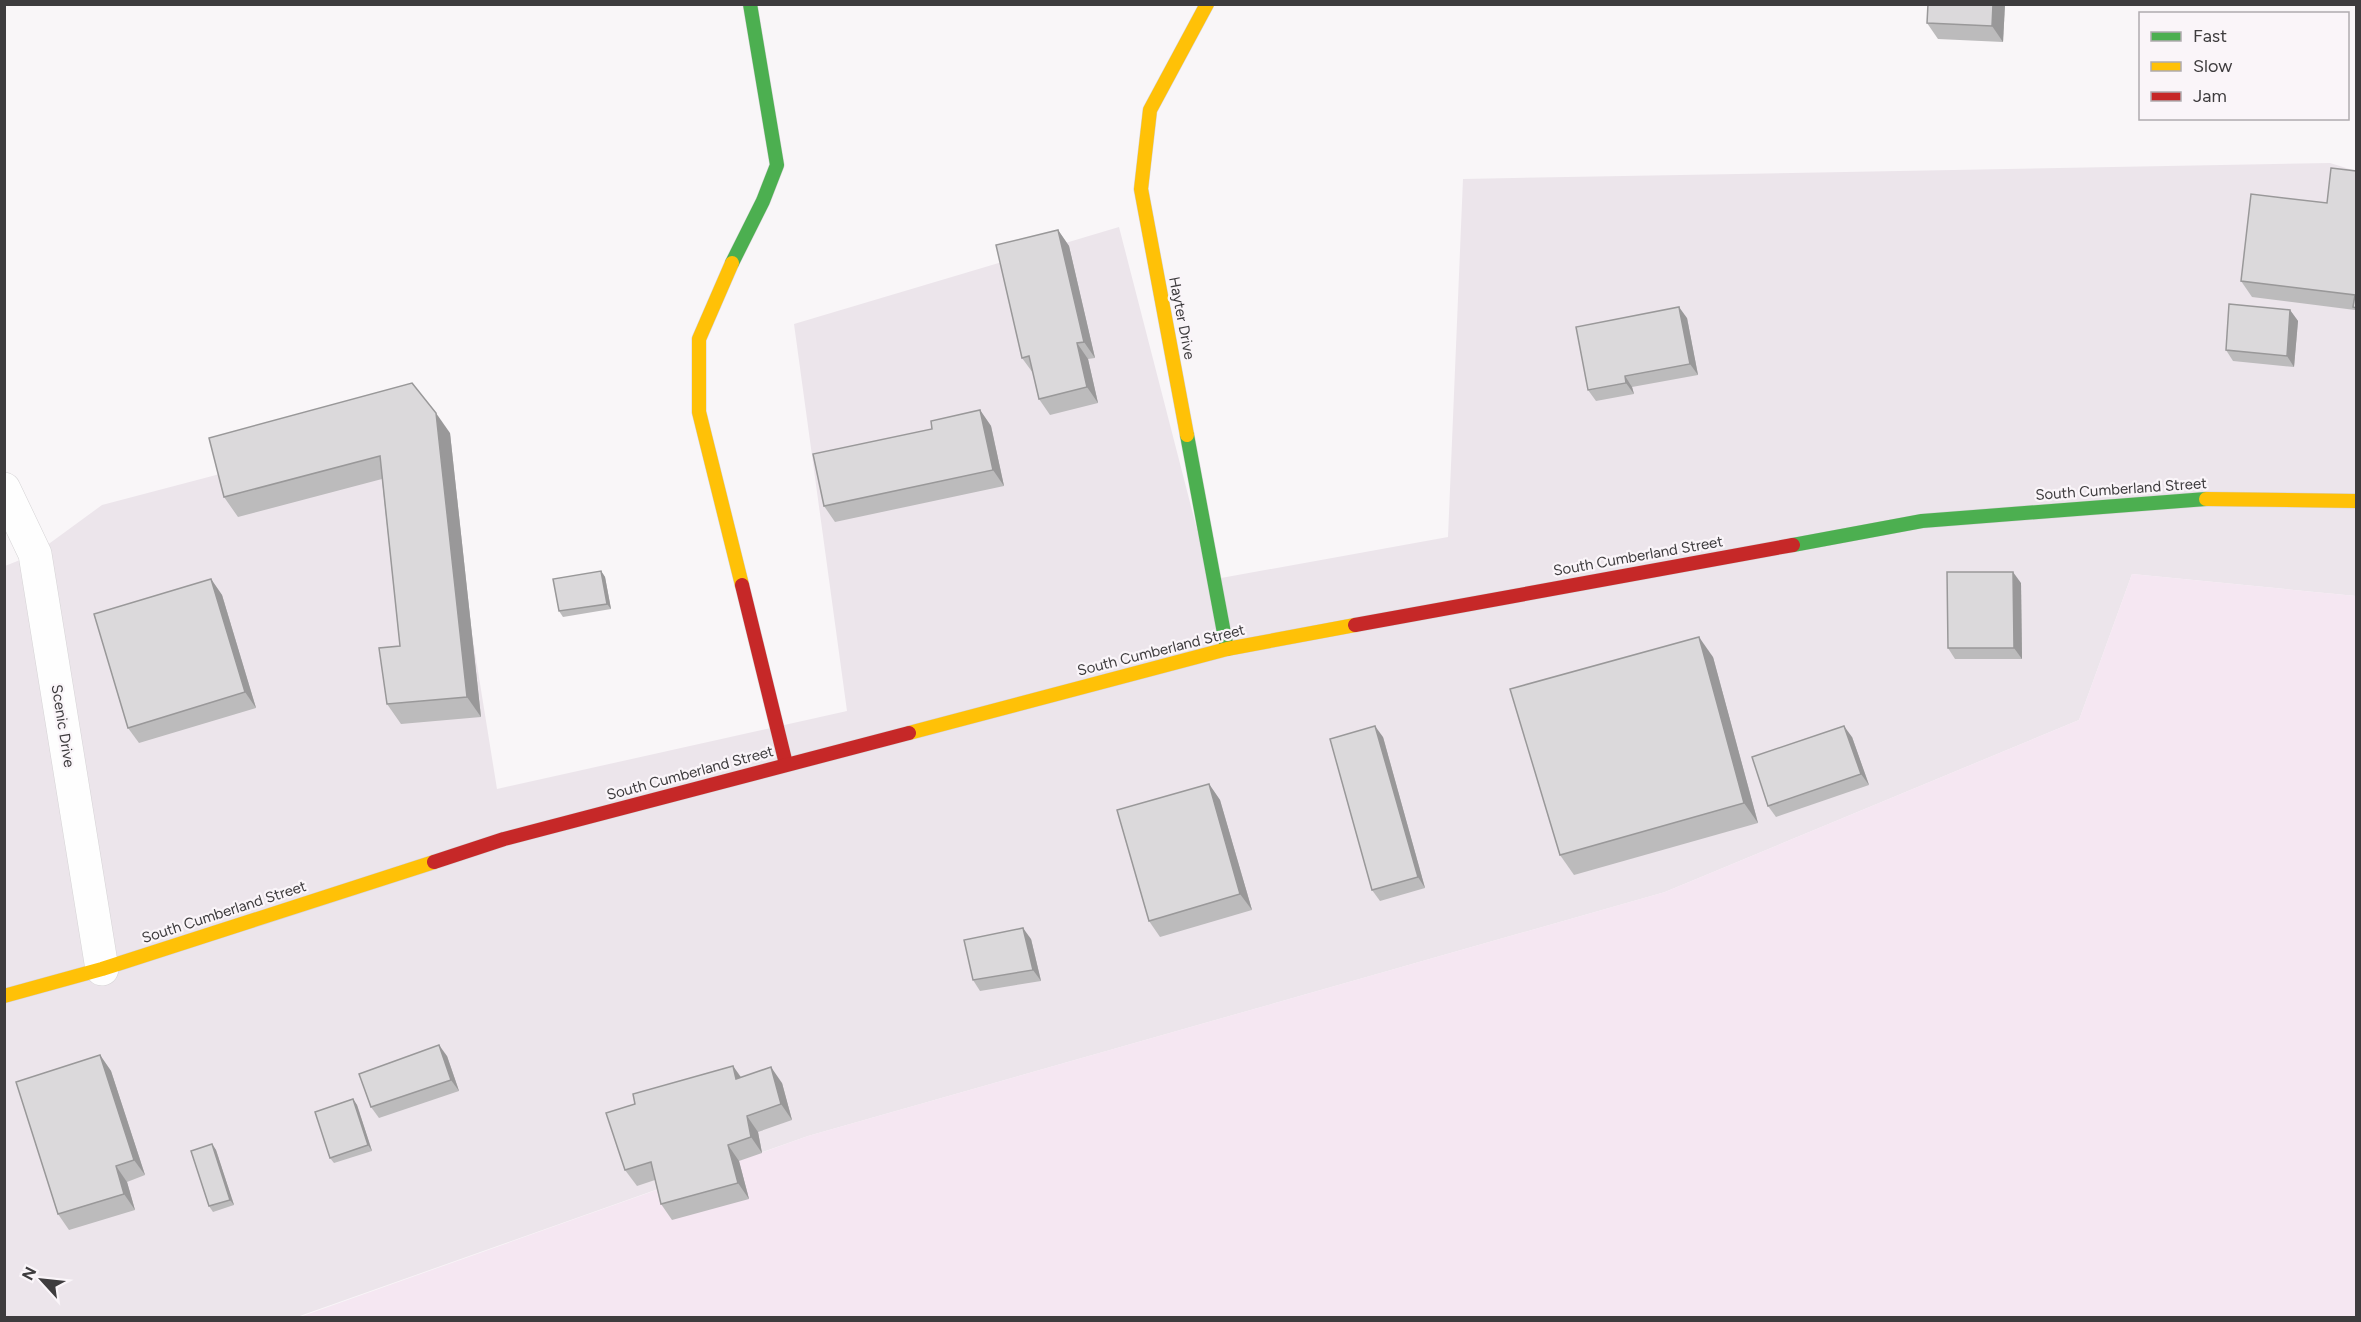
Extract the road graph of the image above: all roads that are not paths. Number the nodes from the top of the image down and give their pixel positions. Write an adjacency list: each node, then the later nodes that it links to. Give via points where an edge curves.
1 (750, 4): 6 (main road, via 777,165 699,339 699,412)
2 (1207, 4): 5 (main road, Hayter Drive, via 1150,110 1141,189)
3 (4, 489): 7 (street, Scenic Drive, via 35,554)
4 (2354, 500): 5 (main road, South Cumberland Street, via 2194,499 1922,521)
5 (1227, 649): 6 (main road, South Cumberland Street)
6 (786, 764): 7 (main road, South Cumberland Street, via 504,839)
7 (102, 969): 8 (main road, South Cumberland Street)
8 (4, 996)

